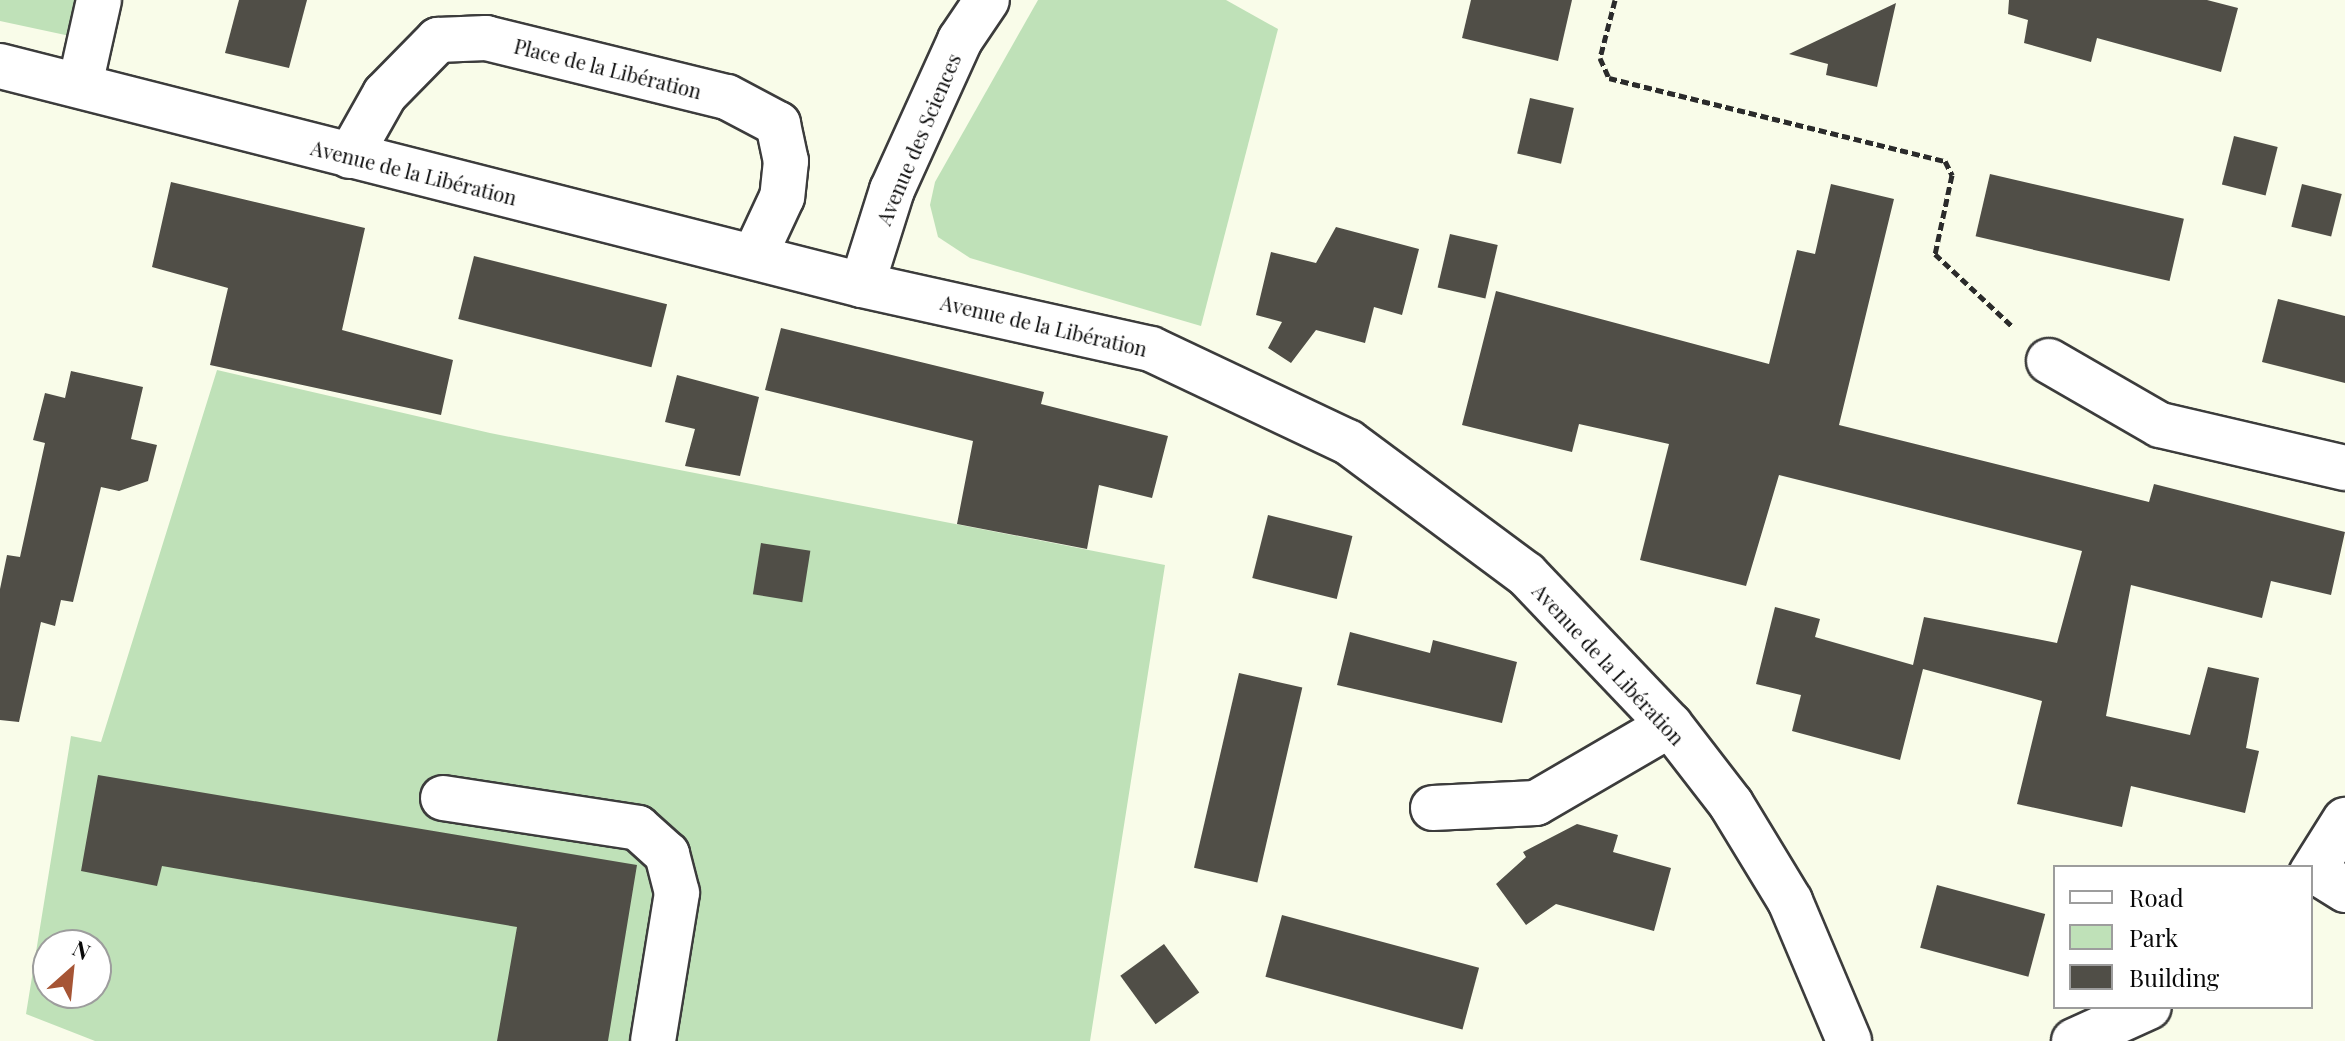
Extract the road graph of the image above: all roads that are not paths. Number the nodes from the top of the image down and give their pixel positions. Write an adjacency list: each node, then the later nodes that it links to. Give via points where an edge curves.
1 (99, 0): 4 (street)
2 (987, 0): 7 (street, Avenue des Sciences, via 960,40 892,190)
3 (0, 66): 4 (street, Avenue de la Libération)
4 (80, 85): 5 (street, Avenue de la Libération)
5 (350, 156): 6 (street, Avenue de la Libération); 6 (street, Place de la Libération, via 385,94 438,40 486,38 712,93 778,124 786,161 782,197)
6 (754, 257): 7 (street, Avenue de la Libération)
7 (862, 285): 10 (street, Avenue de la Libération, via 1151,349 1348,442 1526,574)
8 (2049, 361): 9 (street, via 2160,425)
9 (2345, 468)
10 (1670, 725): 12 (street, via 1536,803); 17 (street, Avenue de la Libération, via 1731,804 1790,901)
11 (443, 798): 16 (street, via 638,828 667,854 677,893)
12 (1433, 808)
13 (2345, 820): 14 (street)
14 (2324, 878)
15 (2145, 1009): 18 (street)
16 (653, 1041)
17 (1849, 1041)
18 (2074, 1041)

